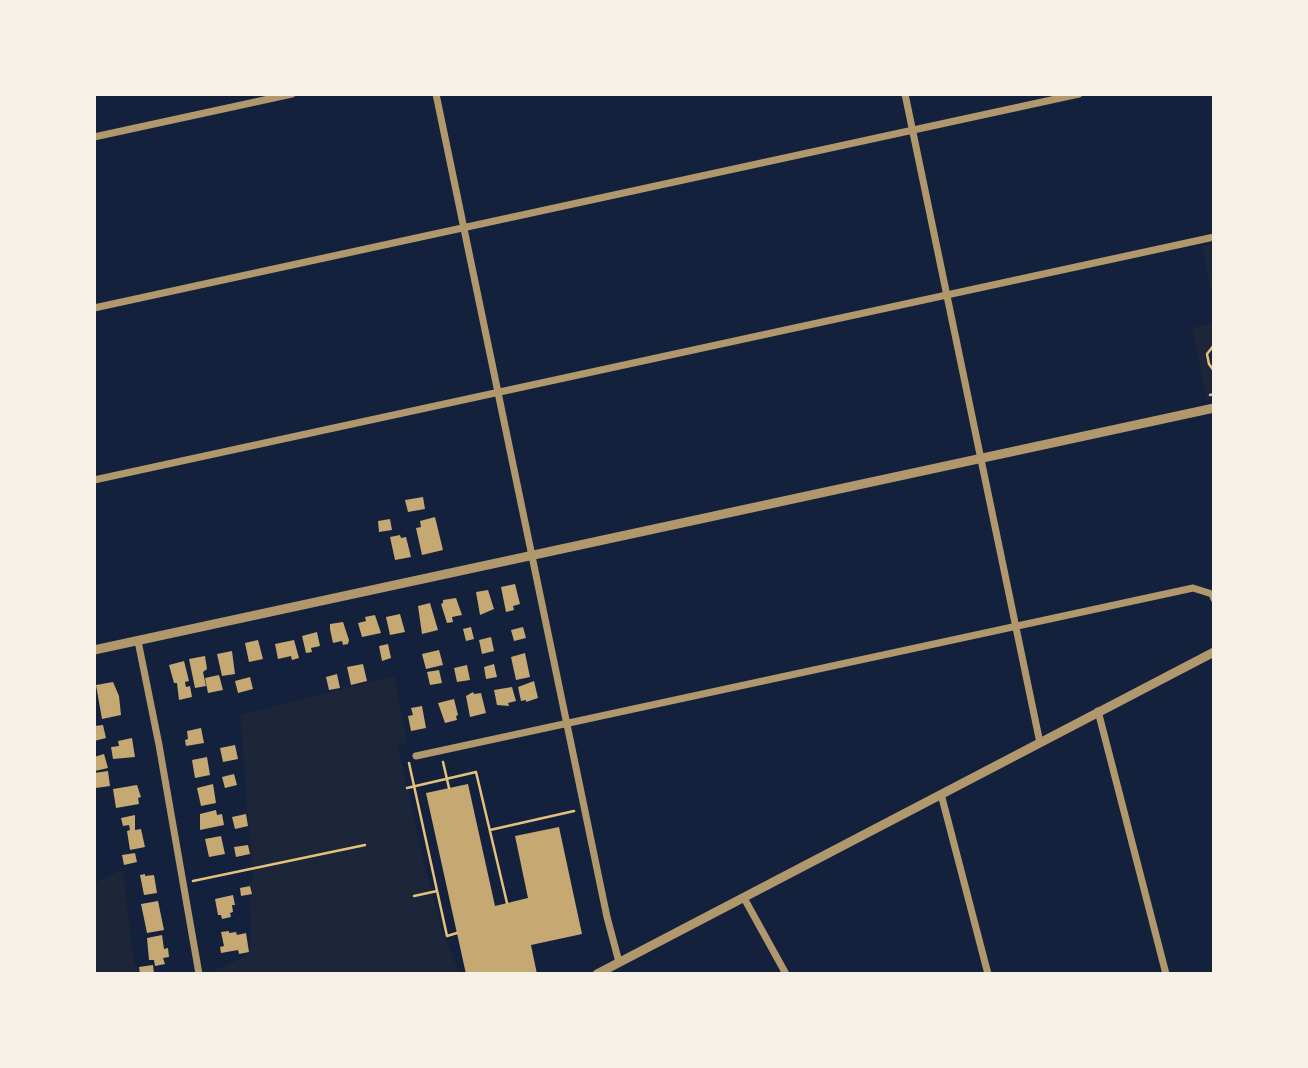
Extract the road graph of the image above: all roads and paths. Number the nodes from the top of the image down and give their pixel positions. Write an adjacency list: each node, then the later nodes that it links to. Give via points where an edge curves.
1 (292, 94): 6 (street)
2 (436, 94): 7 (street)
3 (905, 94): 5 (street)
4 (1079, 94): 5 (street)
5 (914, 131): 7 (street); 9 (street)
6 (94, 137)
7 (464, 228): 10 (street); 13 (street)
8 (1213, 237): 9 (street)
9 (948, 294): 13 (street); 15 (street)
10 (94, 308)
11 (1213, 345): 12 (path, via 1207,354)
12 (1213, 371)
13 (499, 393): 16 (street); 17 (street)
14 (1213, 408): 15 (street)
15 (981, 458): 17 (street); 19 (street)
16 (94, 480)
17 (532, 556): 20 (street); 24 (street)
18 (1213, 599): 19 (street, via 1212,594 1193,587)
19 (1017, 626): 24 (street); 25 (street)
20 (138, 640): 21 (street); 36 (street)
21 (94, 650)
22 (1213, 652): 23 (street)
23 (1098, 711): 25 (street); 47 (street)
24 (567, 724): 26 (street); 42 (street)
25 (1040, 743): 32 (street)
26 (412, 758): 29 (path)
27 (443, 762): 28 (path)
28 (447, 779): 29 (path); 31 (path); 34 (path, via 476,772)
29 (414, 786): 30 (path); 37 (path)
30 (407, 788)
31 (449, 789)
32 (941, 794): 39 (street); 46 (street)
33 (574, 811): 34 (path)
34 (490, 830): 40 (path)
35 (365, 845): 36 (path)
36 (183, 883): 43 (street)
37 (437, 891): 38 (path); 41 (path, via 447,936)
38 (414, 896)
39 (744, 898): 42 (street); 45 (street)
40 (507, 903)
41 (457, 933)
42 (619, 962): 44 (street)
43 (199, 974)
44 (597, 974)
45 (786, 974)
46 (988, 974)
47 (1166, 974)

